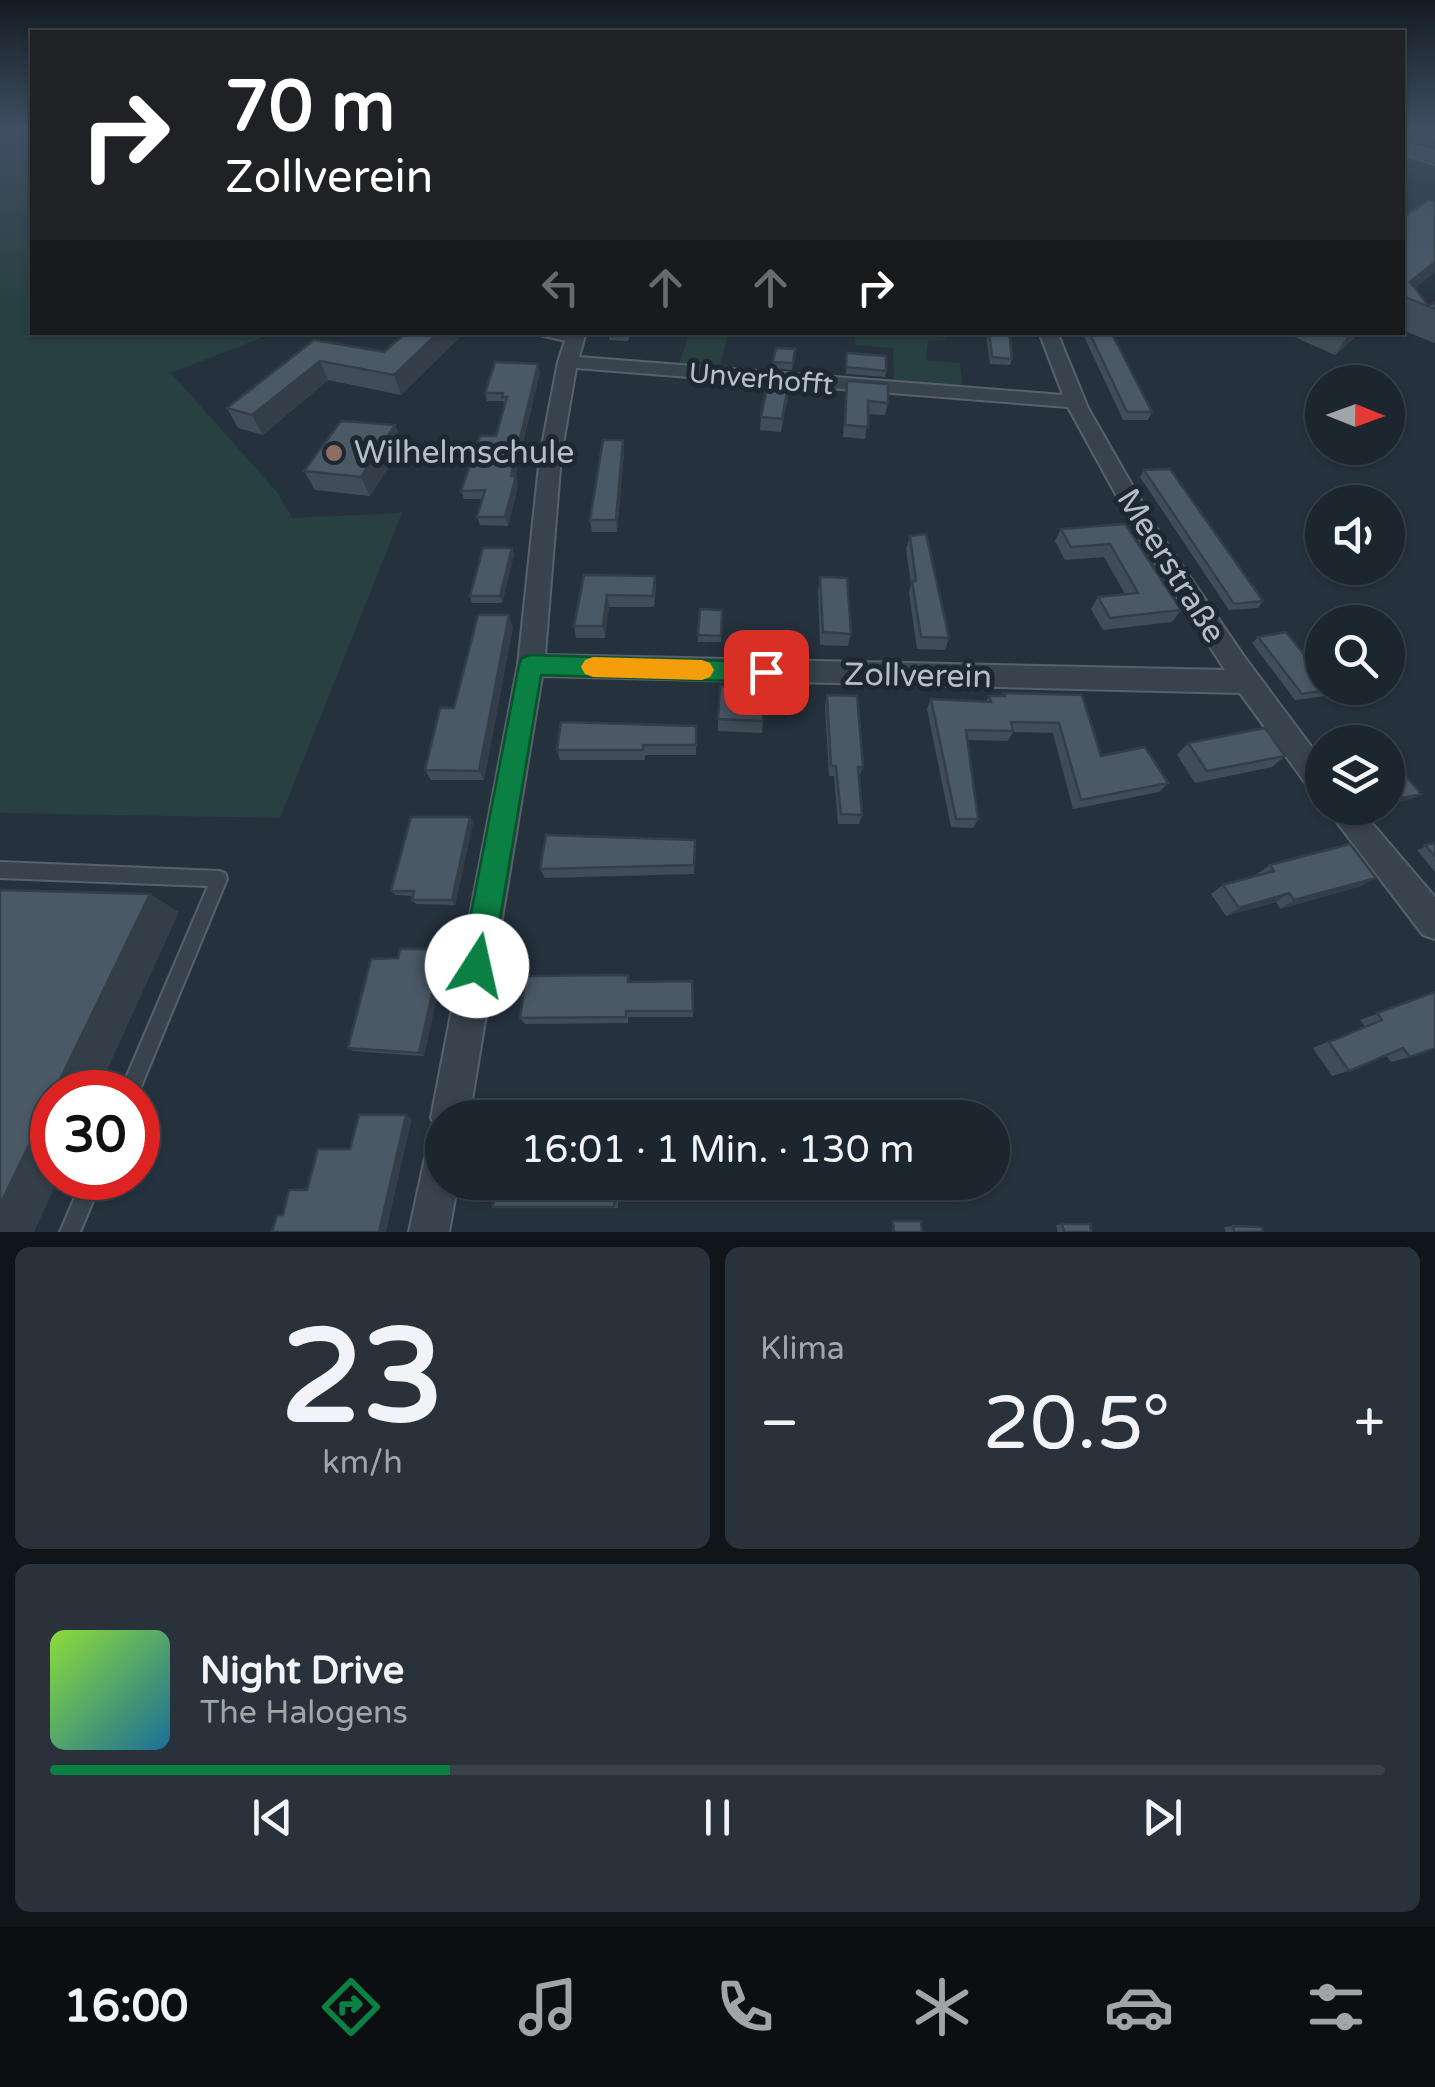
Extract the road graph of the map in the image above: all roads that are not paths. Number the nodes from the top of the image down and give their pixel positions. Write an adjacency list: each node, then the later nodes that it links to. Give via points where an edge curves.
1 (540, 335): 3 (lane)
2 (1049, 335): 4 (street, Meerstraße)
3 (573, 345): 4 (street, Unverhofft, via 877,389); 5 (street, via 548,454)
4 (1075, 402): 6 (street, Meerstraße, via 1125,496)
5 (530, 665): 6 (street, Zollverein); 12 (street)
6 (1246, 682): 7 (street, Meerstraße)
7 (1305, 761)
8 (1355, 825): 10 (street)
9 (0, 870): 11 (lane, via 219,879)
10 (1435, 924)
11 (138, 1070)
12 (453, 1100)
13 (84, 1200): 15 (lane)
14 (435, 1200): 16 (street)
15 (70, 1232)
16 (429, 1232)

